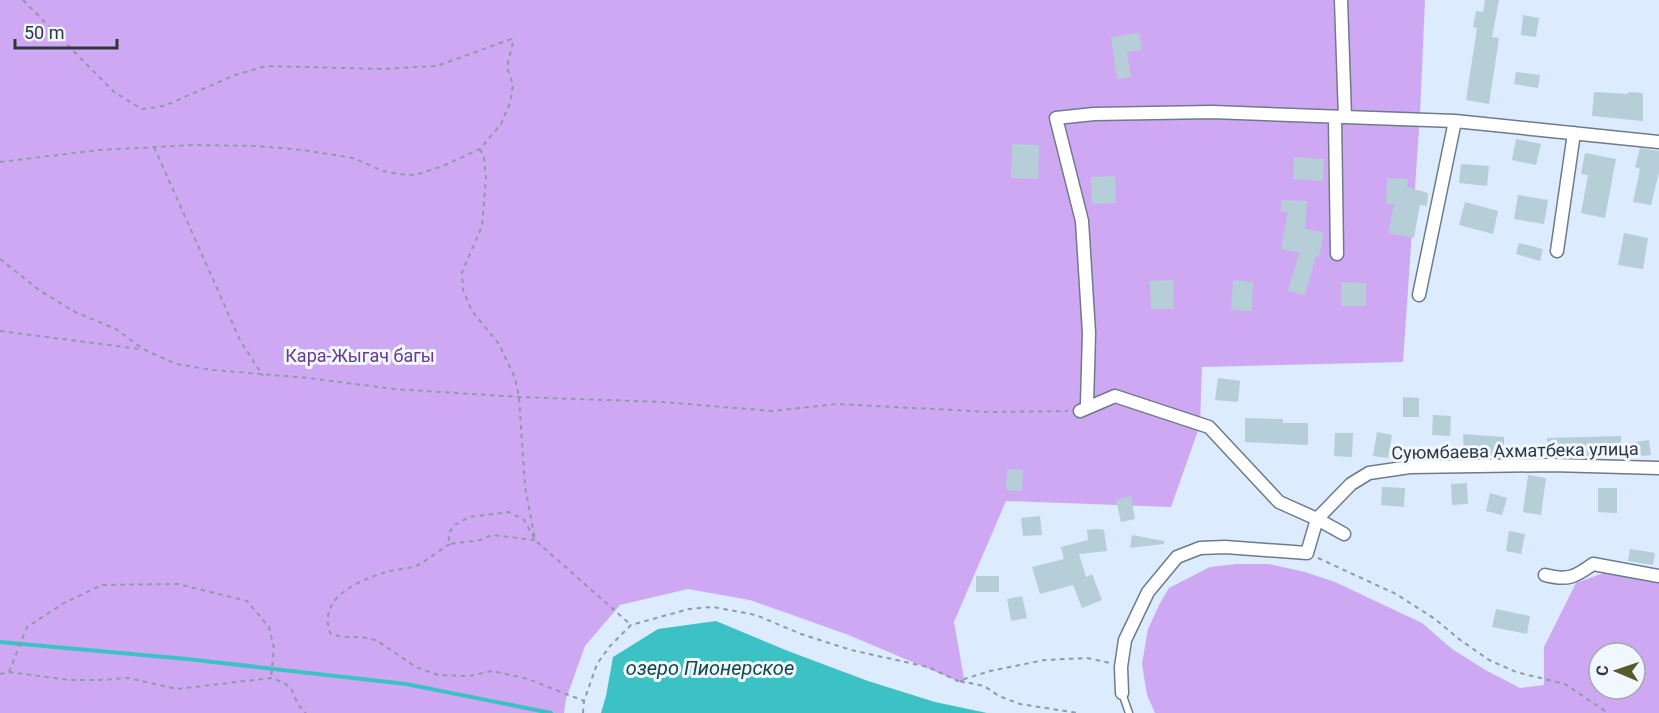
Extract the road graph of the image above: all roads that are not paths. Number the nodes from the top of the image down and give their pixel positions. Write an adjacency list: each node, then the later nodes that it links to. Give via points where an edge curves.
1 (1341, 0): 2 (street)
2 (1340, 117): 3 (street); 7 (street); 10 (street, via 1212,112 1056,118 1082,221 1089,333 1083,408 1115,396 1209,428 1279,502)
3 (1455, 121): 4 (street); 8 (street)
4 (1574, 133): 5 (street); 6 (street)
5 (1659, 142)
6 (1557, 251)
7 (1337, 254)
8 (1419, 295)
9 (1659, 468): 10 (street, Суюмбаева Ахматбека улица, via 1410,467 1369,473 1351,484)
10 (1317, 519): 11 (street); 14 (street, Суюмбаева Ахматбека улица, via 1307,553 1225,547 1200,548 1177,557 1148,592 1125,640)
11 (1344, 534)
12 (1545, 575): 13 (street, via 1574,578 1593,564)
13 (1659, 576)
14 (1122, 693): 15 (lane)
15 (1129, 713)

